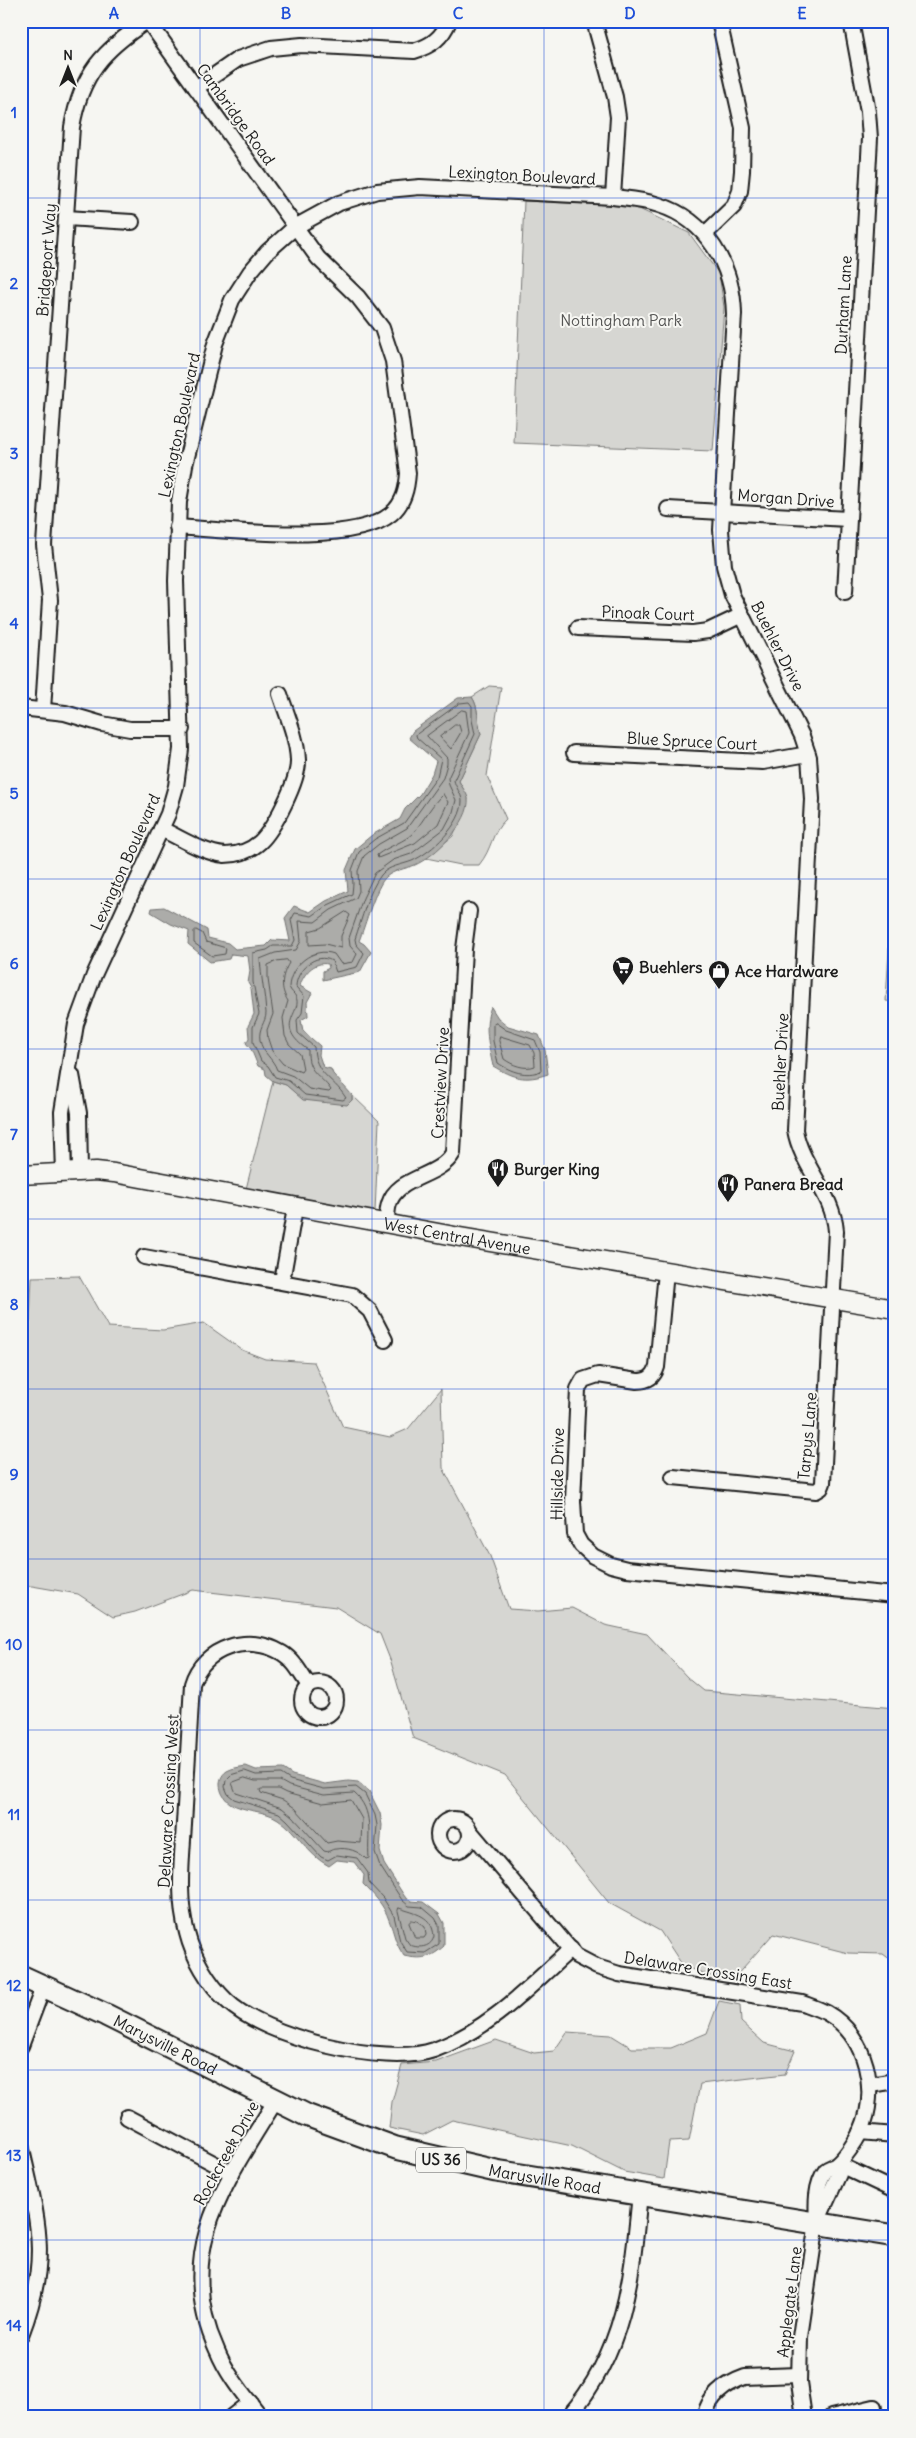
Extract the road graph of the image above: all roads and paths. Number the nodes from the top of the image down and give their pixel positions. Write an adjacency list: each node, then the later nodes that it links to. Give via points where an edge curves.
1 (148, 21): 6 (street, Cambridge Road); 8 (street, Bridgeport Way, via 102,56 82,89 72,127)
2 (449, 21): 6 (street, via 438,39 414,51 302,45 271,48 238,59)
3 (594, 21): 7 (street, via 618,117)
4 (719, 21): 11 (street, via 743,128 742,171 740,191 734,206)
5 (850, 21): 14 (street, Durham Lane, via 870,138)
6 (196, 88): 10 (street, Cambridge Road)
7 (613, 197): 10 (street, Lexington Boulevard, via 400,188 377,191 339,203); 11 (street, Lexington Boulevard, via 661,205)
8 (66, 218): 9 (street); 21 (street, Bridgeport Way, via 44,545 50,600)
9 (132, 222)
10 (295, 227): 15 (street, Lexington Boulevard, via 250,272 222,321 185,465); 15 (street, Cambridge Road, via 324,265 373,314 389,345 408,473 402,500 380,521 326,533)
11 (705, 234): 13 (street, Buehler Drive, via 725,266 733,300)
12 (668, 509): 13 (street, Morgan Drive)
13 (722, 512): 14 (street, Morgan Drive); 17 (street, Buehler Drive, via 724,566 730,590)
14 (848, 520): 16 (street, Durham Lane)
15 (177, 527): 22 (street, Lexington Boulevard)
16 (845, 592)
17 (742, 614): 18 (street, Pinoak Court, via 708,631 692,634); 24 (street, Buehler Drive, via 794,717)
18 (578, 628)
19 (280, 694): 25 (street, via 297,750 298,767 279,813 261,841 240,853 223,854 202,849)
20 (21, 708): 21 (street)
21 (43, 710): 22 (street, via 115,727)
22 (182, 729): 25 (street, Lexington Boulevard, via 176,786)
23 (574, 753): 24 (street, Blue Spruce Court, via 762,762)
24 (808, 754): 34 (street, Buehler Drive, via 812,799 794,1121 802,1157 827,1196 835,1220)
25 (161, 829): 27 (street, Lexington Boulevard, via 82,1004 73,1038 70,1064 79,1113)
26 (469, 911): 30 (street, Crestview Drive, via 453,1153 444,1164 397,1191 389,1204)
27 (72, 1172): 28 (main road, West Central Avenue); 29 (main road, West Central Avenue, via 114,1173)
28 (21, 1175)
29 (295, 1208): 30 (main road, West Central Avenue); 33 (street)
30 (387, 1224): 32 (main road, West Central Avenue)
31 (144, 1257): 33 (street)
32 (666, 1272): 34 (main road, West Central Avenue); 38 (street, Hillside Drive, via 658,1367 653,1376 638,1381 594,1375 582,1380 578,1389 573,1522 581,1545 600,1560 627,1569)
33 (282, 1281): 36 (street, via 352,1295 370,1311)
34 (833, 1299): 35 (main road, West Central Avenue); 37 (street, Tarpys Lane, via 821,1488 816,1491)
35 (895, 1309)
36 (385, 1340)
37 (673, 1477)
38 (895, 1595)
39 (309, 1686): 41 (street, Delaware Crossing West, via 283,1653 269,1646 246,1644 224,1648 203,1661 192,1684 180,1891 195,1956 226,2001 249,2018 308,2040 371,2053 420,2054 482,2026)
40 (470, 1831): 41 (street, Delaware Crossing East)
41 (570, 1949): 46 (street, Delaware Crossing East, via 596,1967 619,1974 802,2003 828,2014 847,2032 863,2056)
42 (21, 1976): 43 (highway, Marysville Road / US 36)
43 (44, 1985): 44 (street); 47 (highway, Marysville Road / US 36)
44 (21, 2046)
45 (895, 2081): 46 (street)
46 (870, 2085): 49 (street, Delaware Crossing East, via 867,2114)
47 (276, 2100): 53 (street, Rockcreek Drive); 55 (highway, Marysville Road / US 36, via 331,2126 417,2154 496,2171)
48 (127, 2117): 53 (street)
49 (860, 2132): 50 (street); 52 (street, Delaware Crossing East)
50 (895, 2135)
51 (21, 2145): 58 (street, via 37,2207 40,2252 35,2293)
52 (838, 2164): 54 (street); 56 (street, Delaware Crossing East, via 826,2170 815,2199)
53 (232, 2173): 60 (street, Rockcreek Drive, via 208,2222 200,2287 209,2332 217,2351)
54 (895, 2191)
55 (640, 2193): 56 (highway, Marysville Road / US 36); 64 (street, via 632,2270 620,2323 599,2370)
56 (817, 2222): 57 (highway, Marysville Road / US 36); 59 (street, Applegate Lane, via 800,2337)
57 (895, 2236)
58 (21, 2335)
59 (799, 2375): 65 (street, via 737,2380 716,2394); 66 (street, Applegate Lane)
60 (250, 2402): 62 (street); 63 (street, Rockcreek Drive)
61 (874, 2407): 67 (street)
62 (231, 2417)
63 (261, 2417)
64 (568, 2417)
65 (704, 2417)
66 (804, 2417)
67 (831, 2417)

